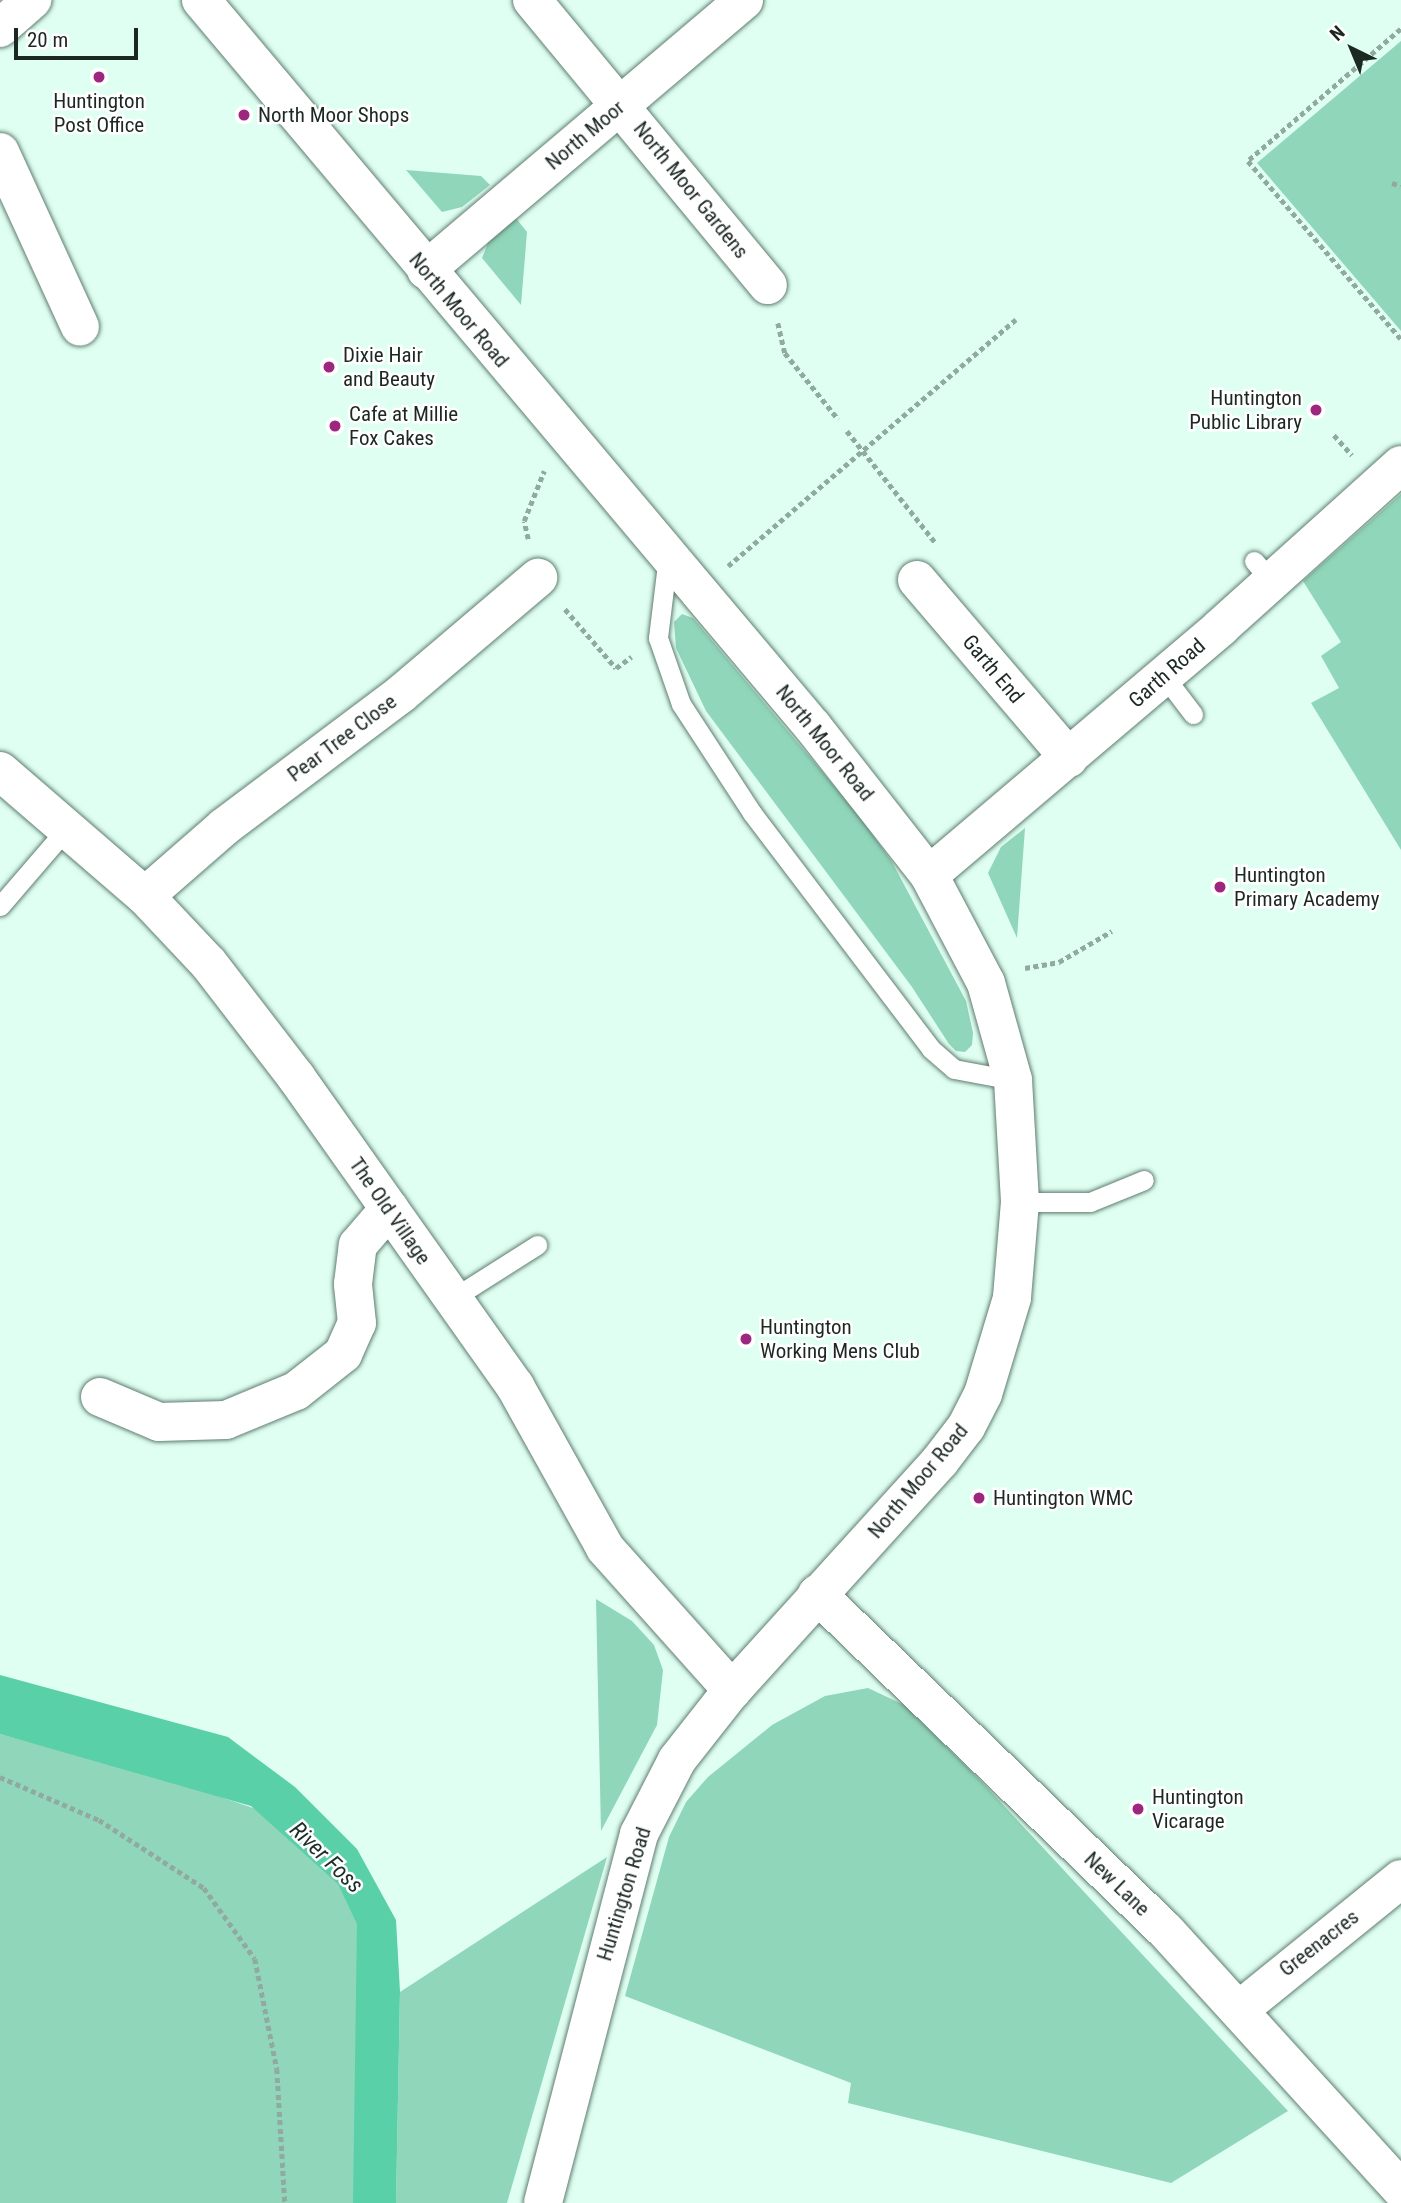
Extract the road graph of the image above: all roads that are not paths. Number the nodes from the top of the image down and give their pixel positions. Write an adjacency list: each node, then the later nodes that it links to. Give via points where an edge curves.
1 (32, 0): 5 (street)
2 (201, 0): 8 (street, North Moor Road)
3 (531, 0): 6 (street, North Moor Gardens)
4 (744, 0): 6 (street, North Moor)
5 (0, 29)
6 (621, 104): 8 (street, North Moor); 9 (street, North Moor Gardens)
7 (0, 152): 10 (street)
8 (426, 270): 12 (street, North Moor Road)
9 (768, 285)
10 (80, 327)
11 (1401, 465): 15 (street, Garth Road, via 1263,571)
12 (667, 556): 20 (street, North Moor Road, via 854,778); 23 (lane, via 658,638 681,704 745,802 931,1049 954,1069)
13 (538, 578): 21 (street, Pear Tree Close, via 401,694 224,827)
14 (917, 580): 17 (street, Garth End)
15 (1164, 676): 16 (lane); 17 (street, Garth Road)
16 (1193, 714)
17 (1069, 758): 20 (street, Garth Road)
18 (0, 771): 19 (street, The Old Village)
19 (68, 827): 21 (street, The Old Village); 22 (lane)
20 (929, 875): 23 (street, North Moor Road, via 986,983)
21 (145, 896): 26 (street, The Old Village, via 209,964)
22 (0, 906)
23 (1013, 1080): 25 (street, North Moor Road)
24 (1144, 1180): 25 (lane, via 1090,1202)
25 (1020, 1202): 30 (street, North Moor Road, via 1012,1298 984,1394 967,1427)
26 (389, 1209): 28 (street, The Old Village); 29 (street, via 358,1245 353,1284 356,1323 343,1354 296,1391 226,1420 159,1422)
27 (537, 1245): 28 (lane)
28 (452, 1299): 31 (street, The Old Village, via 515,1386 605,1548)
29 (100, 1397)
30 (817, 1594): 31 (street, Huntington Road); 33 (street, New Lane, via 1166,1931)
31 (732, 1689): 35 (street, Huntington Road, via 677,1759 639,1834)
32 (1401, 1879): 33 (street, Greenacres)
33 (1239, 2010): 34 (street, New Lane)
34 (1401, 2189)
35 (543, 2203)

